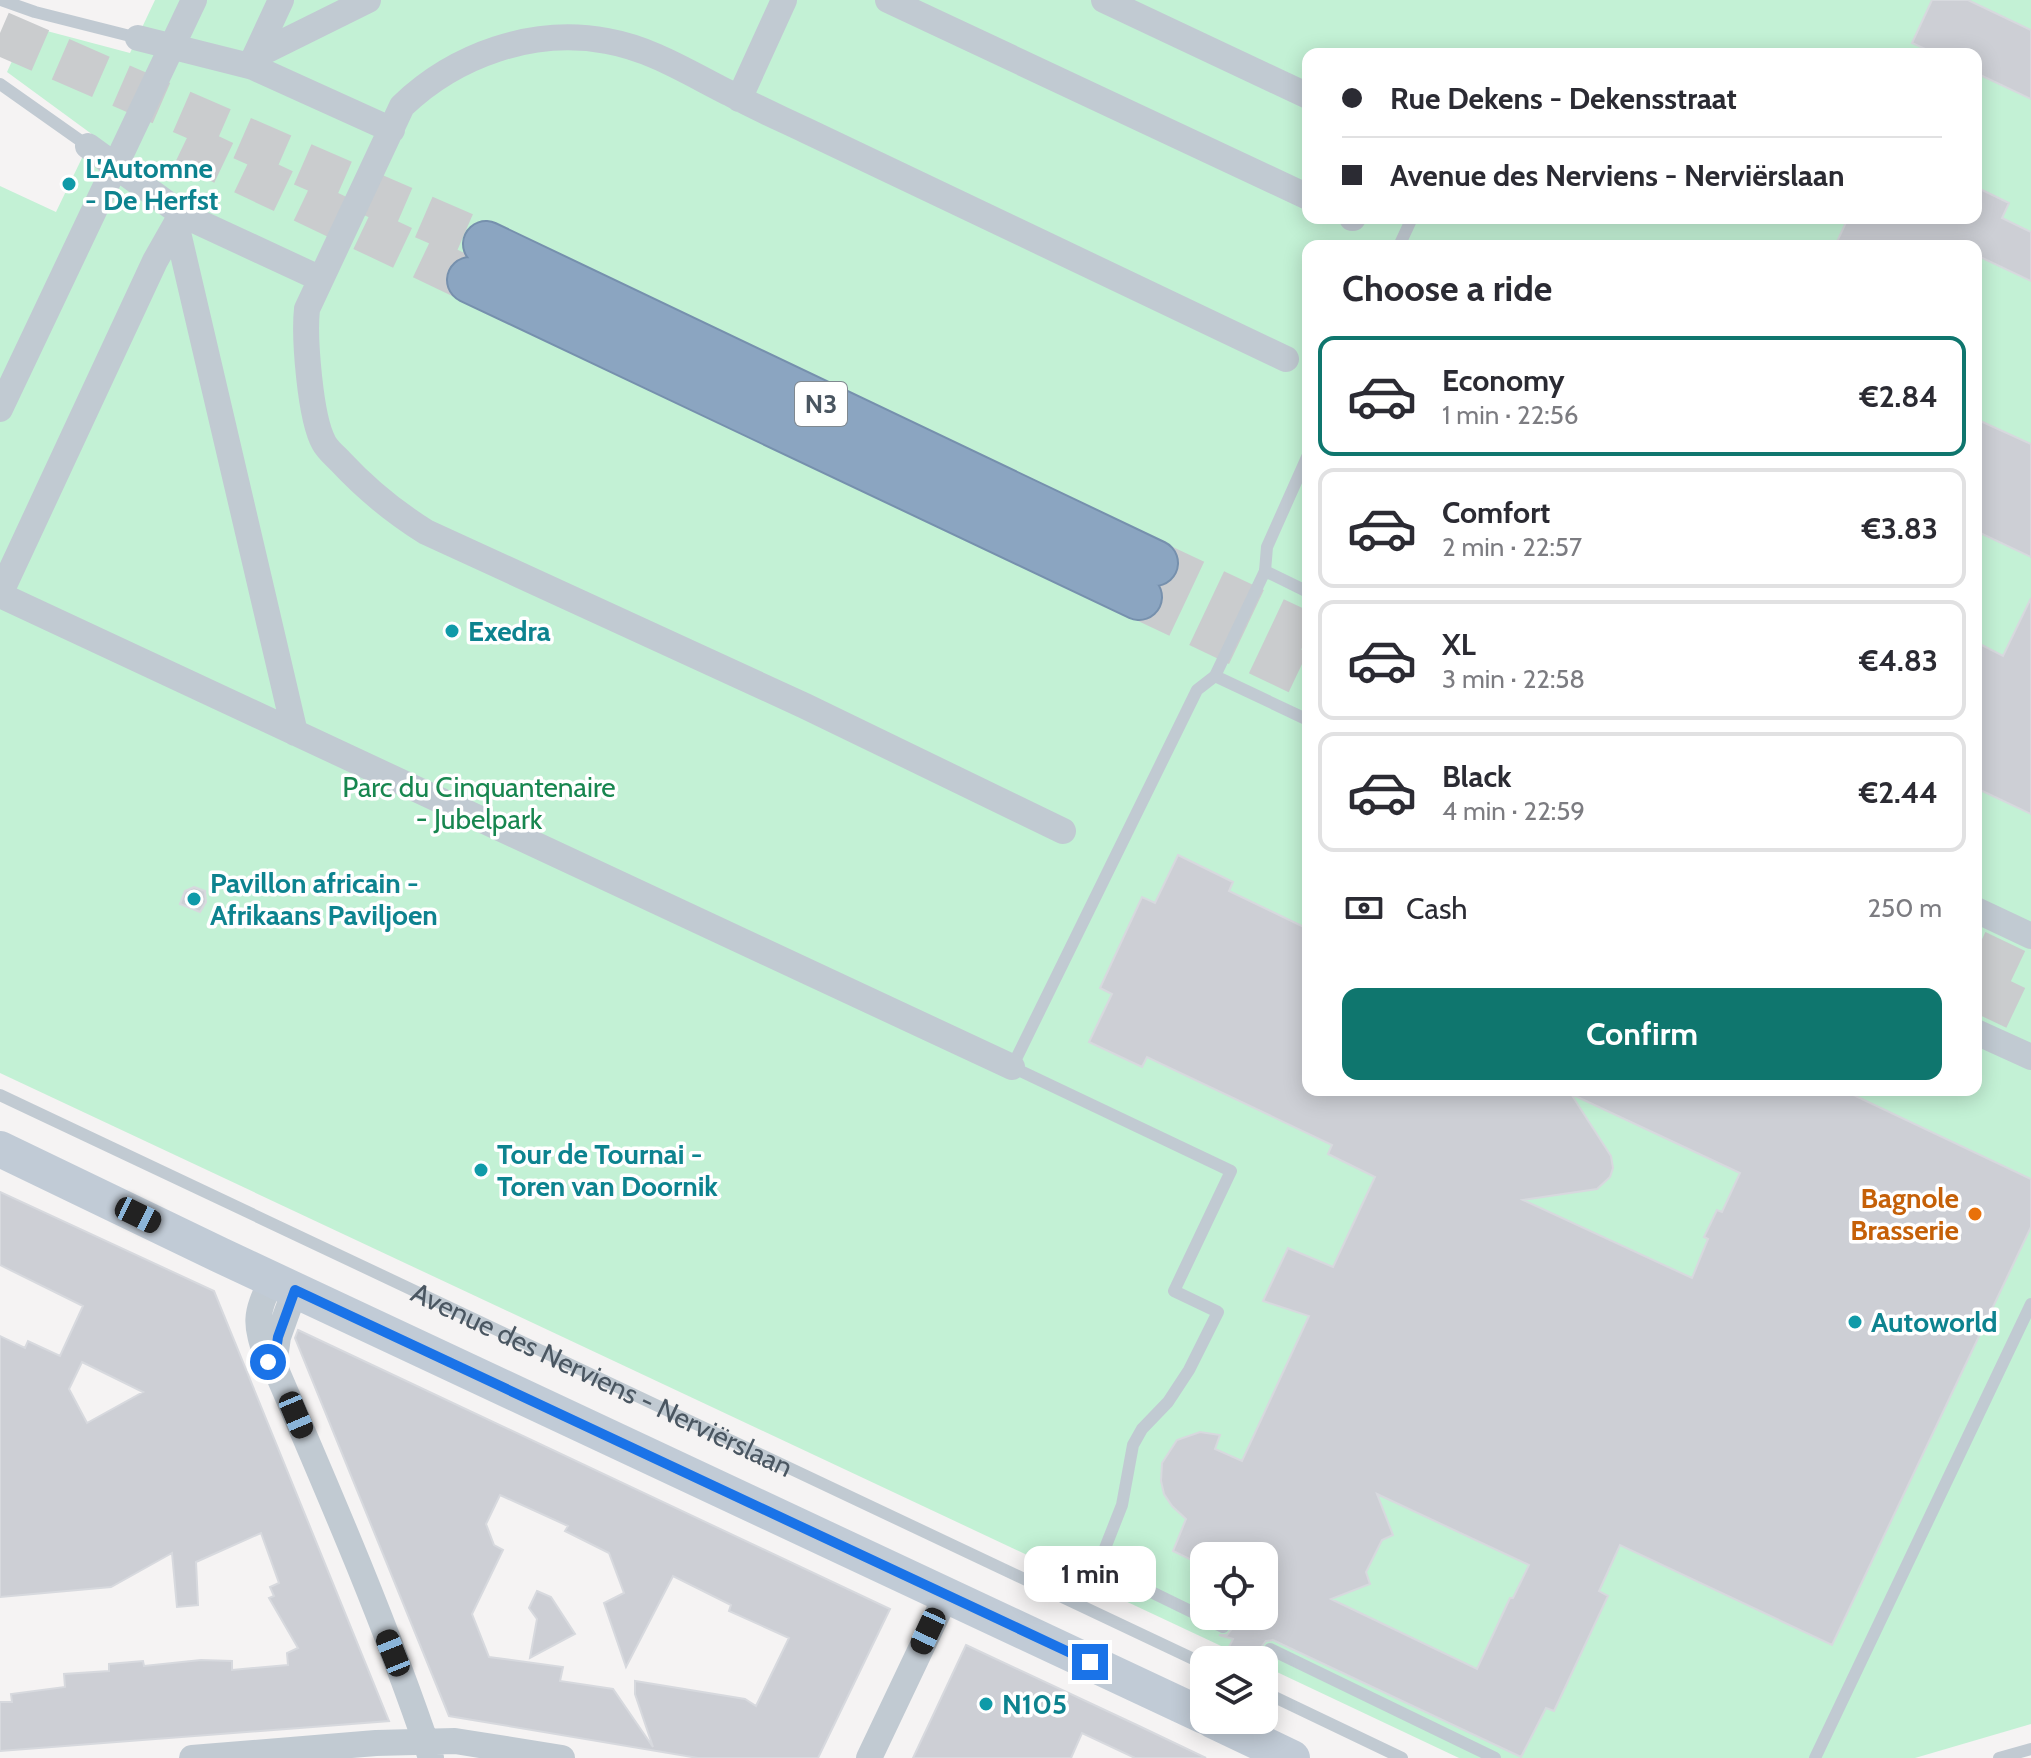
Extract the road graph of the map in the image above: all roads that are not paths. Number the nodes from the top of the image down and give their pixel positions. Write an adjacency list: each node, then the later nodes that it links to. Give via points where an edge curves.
1 (1, 0): 8 (lane)
2 (194, 0): 9 (street)
3 (281, 0): 10 (street)
4 (368, 0): 10 (street)
5 (784, 0): 13 (street)
6 (888, 0): 17 (street)
7 (1104, 0): 12 (street)
8 (138, 38): 9 (street)
9 (173, 46): 10 (street); 16 (street)
10 (254, 62): 14 (street)
11 (0, 84): 15 (lane)
12 (1302, 93)
13 (739, 99): 14 (street, via 641,49 553,38 511,45 450,69 402,106); 21 (street)
14 (392, 130): 20 (street)
15 (88, 146): 16 (street)
16 (116, 167): 18 (street); 22 (street)
17 (1302, 194)
18 (180, 220): 20 (street); 27 (street, via 155,261); 30 (street)
19 (478, 262): 25 (highway, N3)
20 (321, 279): 31 (street, via 307,309 305,340 324,443 386,506 426,532)
21 (1286, 359)
22 (0, 409)
23 (1302, 468): 24 (lane, via 1267,547)
24 (1265, 571): 26 (lane); 28 (lane)
25 (1147, 580)
26 (1302, 589)
27 (0, 595): 30 (street)
28 (1215, 676): 29 (lane); 36 (lane, via 1197,690)
29 (1302, 717)
30 (295, 733): 36 (street)
31 (1063, 831)
32 (1982, 913): 33 (street)
33 (2031, 936)
34 (1982, 1035): 35 (street)
35 (2031, 1057)
36 (1012, 1067): 42 (lane, via 1231,1171 1174,1291 1218,1312 1189,1370 1133,1445 1122,1505 1098,1566)
37 (0, 1095): 44 (lane, Avenue des Nerviens - Nerviërslaan)
38 (0, 1149): 39 (street, Avenue des Nerviens - Nerviërslaan)
39 (283, 1284): 41 (street, Avenue des Nerviens - Nerviërslaan); 49 (street, via 258,1308 256,1325 339,1516)
40 (2031, 1304): 56 (lane)
41 (947, 1594): 46 (street, Avenue des Nerviens - Nerviërslaan); 52 (street)
42 (1190, 1611)
43 (1278, 1653): 55 (lane)
44 (1190, 1657)
45 (1278, 1699): 54 (lane)
46 (1190, 1709)
47 (1241, 1734): 53 (street)
48 (2031, 1749): 57 (lane)
49 (428, 1750): 50 (street, via 376,1743); 51 (street, via 470,1742)
50 (192, 1758)
51 (562, 1758)
52 (869, 1758)
53 (1292, 1758)
54 (1402, 1758)
55 (1495, 1758)
56 (1815, 1758)
57 (1999, 1758)

